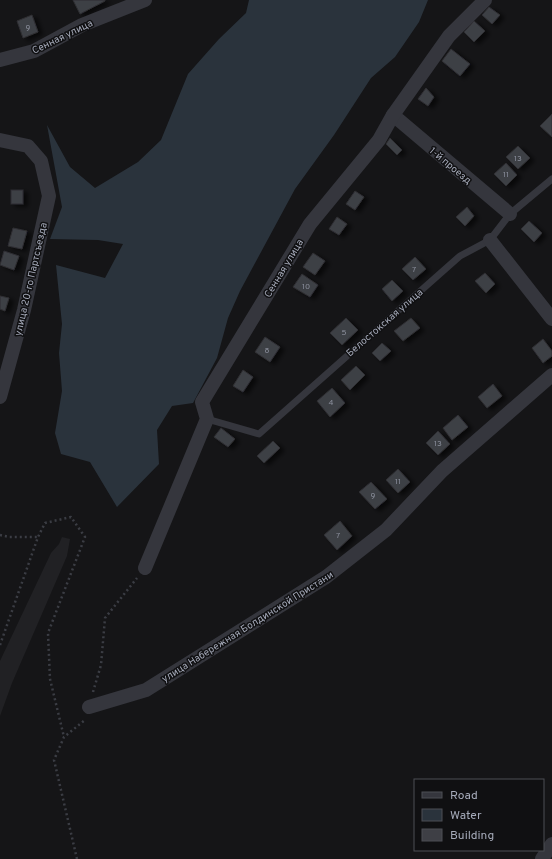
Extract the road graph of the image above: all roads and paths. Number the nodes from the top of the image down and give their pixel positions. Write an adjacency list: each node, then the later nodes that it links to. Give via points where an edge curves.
1 (145, 0): 3 (street, Сенная улица, via 82,25 34,51)
2 (485, 0): 4 (street, Сенная улица, via 449,36)
3 (0, 60)
4 (392, 115): 7 (street, 1-й проезд); 12 (street, Сенная улица, via 379,140 310,224 202,402)
5 (0, 140): 11 (street, улица 20-го Партсъезда, via 28,146 41,161 49,196 24,310)
6 (552, 179): 7 (lane, Белостокская улица)
7 (510, 214): 8 (lane, Белостокская улица)
8 (490, 240): 9 (street); 12 (lane, Белостокская улица, via 460,256 258,434)
9 (552, 319)
10 (552, 375): 17 (street, улица Набережная Болдинской Пристани, via 442,471 386,530 326,577 146,690)
11 (0, 397)
12 (207, 419): 15 (street)
13 (0, 535): 14 (path)
14 (38, 537): 16 (path); 18 (path, via 45,523 71,517 85,537 48,633 50,679)
15 (145, 568): 17 (path, via 105,618 101,665)
16 (0, 645)
17 (88, 707): 18 (path, via 85,720)
18 (64, 737): 20 (path, via 54,760)
19 (552, 844): 21 (street)
20 (77, 859)
21 (542, 859)

